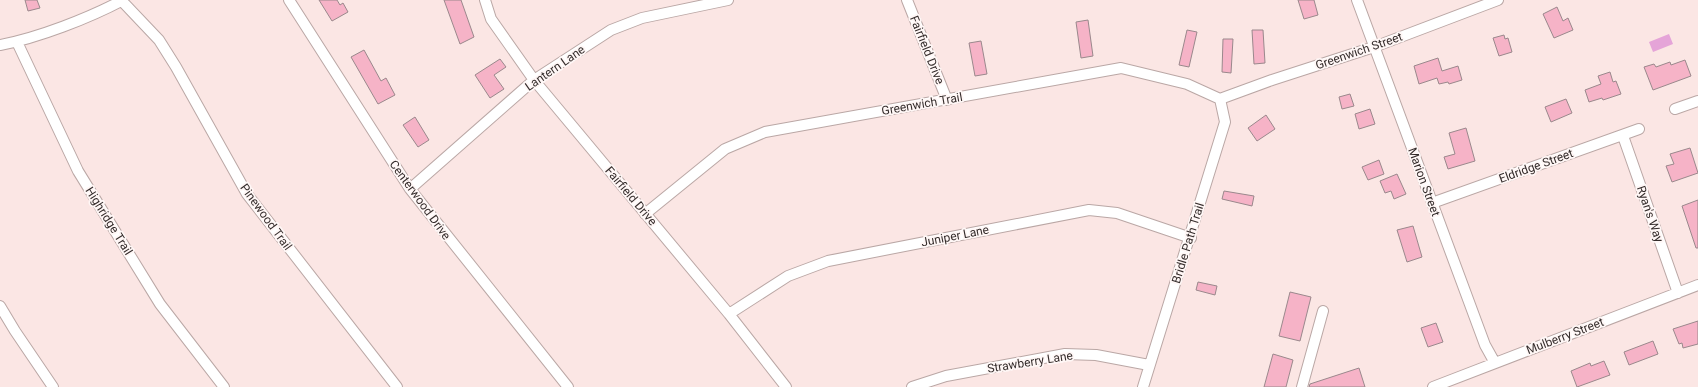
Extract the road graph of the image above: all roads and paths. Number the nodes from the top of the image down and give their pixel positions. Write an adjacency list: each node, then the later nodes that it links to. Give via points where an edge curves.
1 (122, 0): 8 (street, via 103,11); 31 (street, Pinewood Trail, via 159,40 247,194)
2 (289, 0): 18 (street, Centerwood Drive)
3 (485, 0): 11 (street, Fairfield Drive, via 491,19)
4 (728, 0): 11 (street, Lantern Lane, via 642,18 611,30)
5 (907, 0): 13 (street, Fairfield Drive)
6 (1357, 0): 10 (street, Marion Street)
7 (1498, 0): 10 (street, Greenwich Street)
8 (17, 42): 9 (street); 30 (street, Highridge Trail, via 78,171 160,304)
9 (0, 45)
10 (1374, 47): 12 (street, Greenwich Street); 19 (street, Marion Street)
11 (534, 80): 18 (street, Lantern Lane); 20 (street, Fairfield Drive)
12 (1220, 99): 13 (street, Greenwich Trail, via 1187,84 1121,68); 21 (street, Bridle Path Trail, via 1225,122)
13 (947, 100): 20 (street, Greenwich Trail, via 764,132 725,149)
14 (1698, 101): 15 (street)
15 (1675, 109)
16 (1639, 129): 17 (street, Eldridge Street)
17 (1623, 136): 19 (street, Eldridge Street); 23 (street, Ryan's Way)
18 (410, 189): 32 (street, Centerwood Drive)
19 (1432, 203): 27 (street, Marion Street, via 1485,345)
20 (646, 214): 26 (street, Fairfield Drive)
21 (1191, 238): 26 (street, Juniper Lane, via 1117,213 1089,210 828,261 788,276); 28 (street, Bridle Path Trail)
22 (1698, 285): 23 (street, Mulberry Street)
23 (1678, 293): 27 (street, Mulberry Street)
24 (0, 306): 29 (street)
25 (1323, 311): 36 (street)
26 (728, 314): 33 (street, Fairfield Drive)
27 (1495, 363): 37 (street, Mulberry Street)
28 (1149, 365): 34 (street, Strawberry Lane, via 1096,355 1065,354 946,376); 35 (street, Bridle Path Trail)
29 (53, 387)
30 (224, 387)
31 (397, 387)
32 (568, 387)
33 (786, 387)
34 (912, 387)
35 (1143, 387)
36 (1302, 387)
37 (1433, 387)

